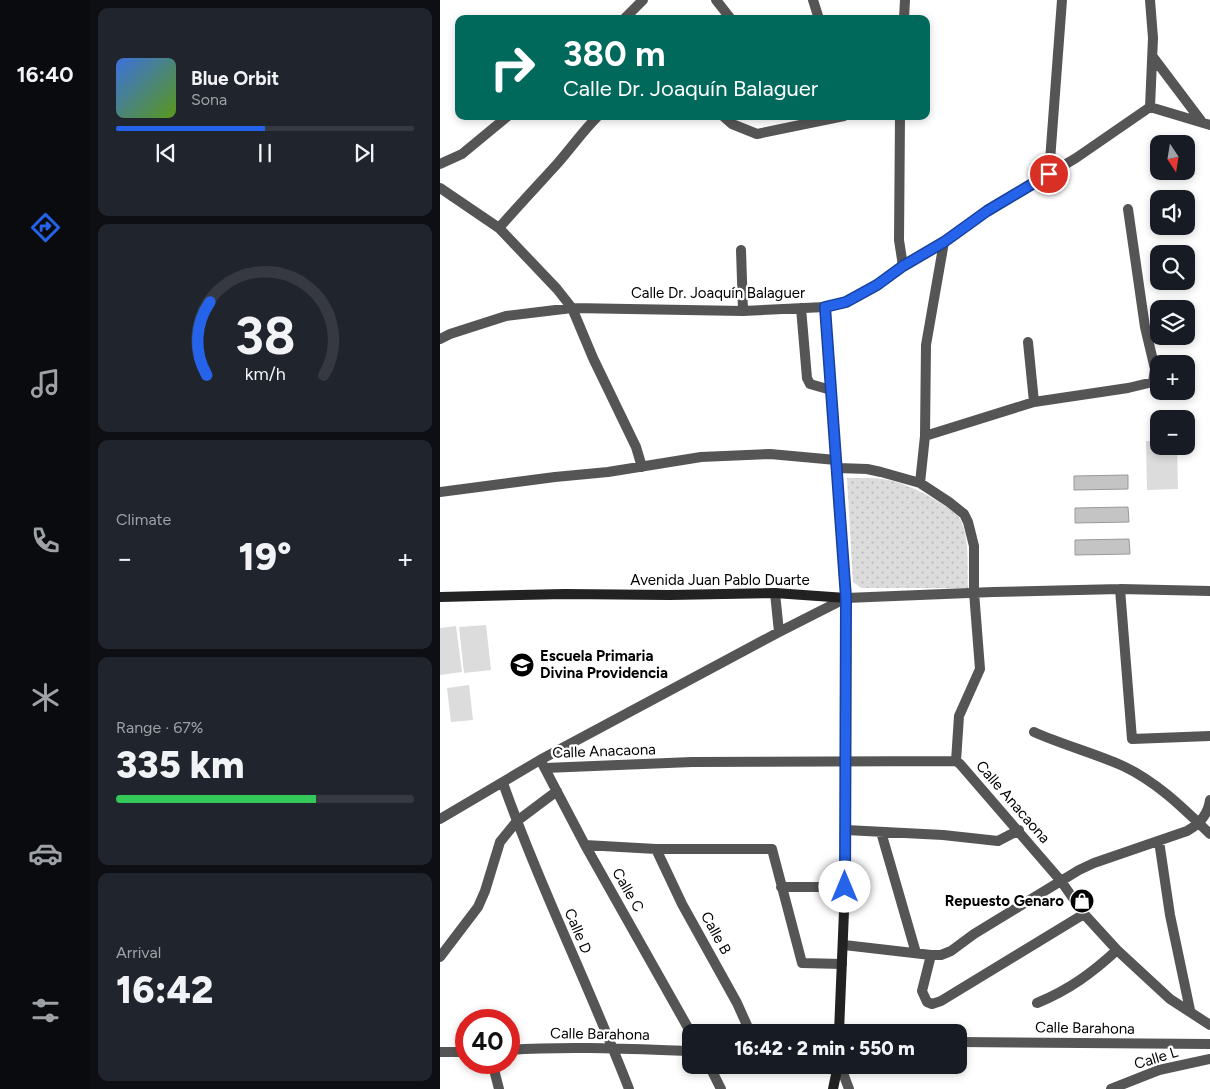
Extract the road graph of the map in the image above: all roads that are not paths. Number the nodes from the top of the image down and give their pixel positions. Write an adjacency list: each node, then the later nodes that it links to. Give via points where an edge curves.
1 (643, 0): 7 (street)
2 (716, 0): 8 (street)
3 (813, 0): 9 (street)
4 (905, 0): 10 (street)
5 (1062, 0): 20 (street)
6 (1150, 0): 11 (street)
7 (628, 15)
8 (728, 15)
9 (818, 15)
10 (904, 15)
11 (1153, 57): 12 (street); 18 (street)
12 (1150, 107): 18 (street); 20 (street, Calle Dr. Joaquín Balaguer)
13 (503, 120): 19 (street, via 462,154)
14 (594, 120): 23 (street)
15 (728, 120): 16 (street, via 757,134 792,128)
16 (805, 120)
17 (900, 120): 26 (street, via 899,240)
18 (1206, 124)
19 (440, 164)
20 (1049, 174): 24 (street, Calle Dr. Joaquín Balaguer, via 987,211)
21 (440, 188): 23 (street)
22 (1128, 209): 34 (street, via 1145,327 1155,369 1153,382)
23 (499, 228): 28 (street)
24 (944, 242): 26 (street, Calle Dr. Joaquín Balaguer); 35 (street, via 926,345)
25 (741, 250): 30 (street)
26 (903, 266): 27 (street, Calle Dr. Joaquín Balaguer, via 846,302)
27 (825, 307): 29 (street, Calle Dr. Joaquín Balaguer); 33 (street)
28 (572, 308): 30 (street, Calle Dr. Joaquín Balaguer); 31 (street, Calle Dr. Joaquín Balaguer, via 506,316); 37 (street)
29 (801, 308): 30 (street, Calle Dr. Joaquín Balaguer); 33 (street, via 807,378 810,384)
30 (743, 311)
31 (440, 339)
32 (1028, 342): 34 (street)
33 (831, 390): 36 (street)
34 (1034, 402): 35 (street)
35 (925, 436): 38 (street)
36 (837, 464): 37 (street, via 760,455 701,457); 38 (street); 45 (street)
37 (642, 466): 39 (street)
38 (920, 483): 42 (street, via 964,514 968,522 974,552)
39 (440, 492)
40 (1120, 589): 41 (street, Avenida Juan Pablo Duarte); 42 (street, Avenida Juan Pablo Duarte); 48 (street, via 1132,739)
41 (1210, 591)
42 (974, 592): 45 (street, Avenida Juan Pablo Duarte); 49 (street, via 980,669 959,716)
43 (775, 593): 44 (street, Avenida Juan Pablo Duarte); 45 (street, Avenida Juan Pablo Duarte); 46 (street)
44 (440, 598)
45 (846, 598): 46 (street); 50 (street)
46 (780, 632): 51 (street)
47 (1034, 732): 57 (street, via 1144,778 1172,798)
48 (1210, 736)
49 (956, 761): 50 (street, Calle Anacaona); 59 (street, Calle Anacaona)
50 (846, 762): 51 (street, Calle Anacaona); 58 (street)
51 (543, 764): 52 (street); 53 (street, Calle C)
52 (503, 783): 55 (street); 56 (street, Calle D)
53 (557, 790): 56 (street); 63 (street, Calle C)
54 (1210, 800): 57 (street)
55 (440, 819)
56 (517, 821): 73 (street, via 500,842 478,907); 83 (street, Calle D)
57 (1199, 824): 61 (street); 62 (street)
58 (846, 830): 60 (street); 67 (street)
59 (1019, 830): 60 (street, via 998,842); 65 (street, Calle Anacaona)
60 (880, 832): 71 (street)
61 (1210, 834)
62 (1159, 841): 65 (street, via 1094,863); 76 (street, via 1170,916)
63 (585, 845): 64 (street); 78 (street, Calle C)
64 (656, 849): 66 (street, via 770,849); 79 (street, Calle B)
65 (1061, 880): 68 (street, Calle Anacaona); 72 (street, via 951,951)
66 (782, 887): 67 (street); 74 (street, via 802,963)
67 (845, 887): 69 (street)
68 (1084, 914): 70 (street, Calle Anacaona); 72 (street, via 932,1004 927,1002 922,991)
69 (844, 945): 71 (street); 74 (street)
70 (1117, 950): 75 (street, via 1092,973); 76 (street, Calle Anacaona, via 1170,999)
71 (916, 953): 72 (street)
72 (931, 955)
73 (440, 957)
74 (842, 964): 80 (street)
75 (1037, 1003)
76 (1190, 1010): 77 (street, Calle Anacaona)
77 (1209, 1023)
78 (686, 1024)
79 (746, 1024)
80 (839, 1024)
81 (967, 1042): 82 (street, Calle Barahona)
82 (1210, 1044)
83 (613, 1048): 84 (street, Calle Barahona); 85 (street, Calle Barahona); 94 (street, Calle D)
84 (520, 1049)
85 (682, 1051)
86 (440, 1052): 87 (street)
87 (455, 1052)
88 (1210, 1059): 98 (street, Calle L, via 1159,1070)
89 (495, 1074): 93 (street)
90 (714, 1074): 95 (street)
91 (837, 1074): 96 (street)
92 (843, 1074): 97 (street)
93 (499, 1089)
94 (629, 1089)
95 (721, 1089)
96 (833, 1089)
97 (849, 1089)
98 (1111, 1089)

